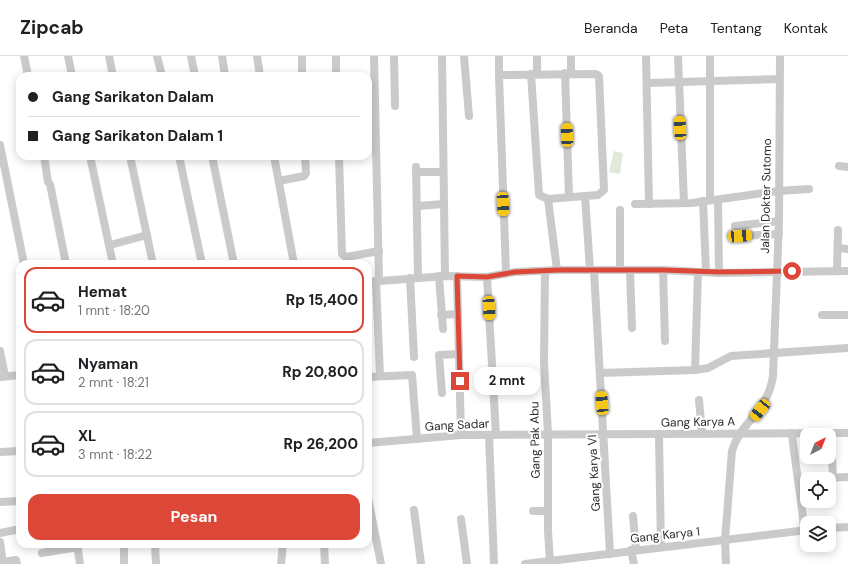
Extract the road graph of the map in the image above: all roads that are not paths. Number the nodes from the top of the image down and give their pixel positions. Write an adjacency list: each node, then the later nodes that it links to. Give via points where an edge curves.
1 (24, 56): 21 (street)
2 (68, 56): 22 (street)
3 (109, 56): 23 (street)
4 (158, 56): 24 (street)
5 (191, 56): 25 (street)
6 (222, 56): 26 (street)
7 (257, 56): 27 (street)
8 (302, 56): 28 (street)
9 (336, 56): 29 (street)
10 (374, 56): 74 (street)
11 (394, 56): 37 (street)
12 (442, 56): 50 (street)
13 (464, 56): 38 (street)
14 (499, 56): 32 (street)
15 (537, 56): 31 (street)
16 (570, 56): 30 (street)
17 (646, 56): 35 (street)
18 (678, 56): 36 (street)
19 (710, 56): 34 (street)
20 (780, 56): 33 (street, Jalan Dokter Sutomo)
21 (27, 72)
22 (71, 72)
23 (112, 72)
24 (161, 72)
25 (194, 72)
26 (225, 72)
27 (259, 72)
28 (302, 72)
29 (336, 72)
30 (568, 73): 31 (street); 54 (street, via 596,74 599,77 604,190 598,195); 55 (street)
31 (534, 74): 32 (street); 56 (street, via 538,192 540,197)
32 (499, 75): 93 (street)
33 (779, 79): 34 (street); 53 (street, Jalan Dokter Sutomo)
34 (710, 82): 36 (street); 57 (street)
35 (647, 83): 36 (street); 62 (street)
36 (678, 83): 59 (street)
37 (394, 106)
38 (469, 116)
39 (0, 145): 75 (street)
40 (45, 160): 76 (street)
41 (91, 160): 71 (street)
42 (131, 160): 69 (street)
43 (180, 160): 79 (street)
44 (213, 160): 80 (street)
45 (275, 160): 51 (street)
46 (305, 160): 51 (street, via 304,176)
47 (339, 160): 74 (street, via 342,254 346,257)
48 (839, 166): 49 (street)
49 (848, 167)
50 (443, 172): 60 (street); 63 (street, via 416,170)
51 (279, 181): 81 (street)
52 (809, 189): 53 (street)
53 (778, 191): 58 (street); 65 (street, Jalan Dokter Sutomo)
54 (585, 196): 55 (street); 87 (street, Gang Karya VI)
55 (569, 197): 56 (street)
56 (548, 199): 82 (street)
57 (706, 200): 58 (street); 59 (street); 91 (street)
58 (718, 200): 92 (street)
59 (684, 203): 62 (street)
60 (444, 204): 63 (street); 94 (street)
61 (634, 204): 62 (street)
62 (649, 204)
63 (417, 206): 97 (street)
64 (620, 210): 83 (street)
65 (779, 221): 66 (street); 68 (street, Jalan Dokter Sutomo)
66 (735, 226)
67 (838, 230): 72 (street)
68 (779, 234): 70 (street); 88 (street, Jalan Dokter Sutomo)
69 (147, 235): 71 (street); 78 (street)
70 (740, 236)
71 (110, 245): 77 (street)
72 (838, 248): 73 (street); 89 (street)
73 (848, 249)
74 (379, 251): 98 (street)
75 (23, 260)
76 (65, 260)
77 (112, 260)
78 (152, 260)
79 (201, 260)
80 (233, 260)
81 (293, 260)
82 (558, 270): 86 (street); 87 (street)
83 (620, 270): 84 (street); 87 (street)
84 (630, 270): 85 (street); 103 (street)
85 (663, 270): 91 (street); 105 (street)
86 (545, 271): 93 (street); 123 (street, Gang Pak Abu, via 544,362)
87 (592, 271): 112 (street, Gang Karya VI)
88 (777, 271): 89 (street); 92 (street); 109 (street, Jalan Dokter Sutomo)
89 (837, 271): 90 (street)
90 (848, 271)
91 (702, 272): 92 (street); 111 (street)
92 (719, 272)
93 (506, 273): 96 (street)
94 (442, 276): 95 (street); 97 (street); 99 (street)
95 (457, 276): 96 (street); 100 (street)
96 (487, 277): 126 (street)
97 (414, 278): 98 (street); 110 (street)
98 (374, 281): 114 (street)
99 (441, 314): 100 (street); 104 (street)
100 (458, 314): 108 (street)
101 (848, 314): 102 (street)
102 (822, 315)
103 (632, 328)
104 (443, 329)
105 (665, 341)
106 (848, 348): 109 (street)
107 (0, 350): 115 (street)
108 (459, 354): 117 (street, via 439,355); 125 (street)
109 (774, 354): 111 (street, via 731,356 708,368); 120 (street, Jalan Dokter Sutomo, via 770,392 764,405)
110 (414, 358)
111 (695, 370): 112 (street)
112 (600, 373): 119 (street, Gang Karya VI)
113 (16, 375): 115 (street)
114 (380, 376): 116 (street); 128 (street, via 412,375)
115 (3, 377)
116 (372, 377)
117 (442, 393)
118 (699, 400): 124 (street)
119 (605, 433): 123 (street, Gang Karya A); 127 (street, Gang Karya A); 159 (street, Gang Karya VI)
120 (741, 433): 121 (street, Gang Karya A); 124 (street, Gang Karya A); 148 (street, Jalan Dokter Sutomo, via 732,451)
121 (792, 433): 122 (street, Gang Karya A); 140 (street, via 795,468)
122 (848, 433)
123 (548, 434): 126 (street, Gang Sadar); 138 (street, Gang Pak Abu)
124 (702, 434): 127 (street, Gang Karya A)
125 (461, 435): 126 (street, Gang Sadar); 128 (street, Gang Sadar)
126 (493, 435): 171 (street)
127 (659, 435): 150 (street)
128 (417, 439): 129 (street, Gang Sadar)
129 (372, 443)
130 (16, 451): 131 (street)
131 (0, 452)
132 (848, 477): 133 (street)
133 (836, 478)
134 (16, 500): 135 (street)
135 (0, 502)
136 (414, 510): 169 (street)
137 (533, 511): 138 (street)
138 (548, 511): 160 (street, Gang Pak Abu)
139 (633, 516): 157 (street)
140 (804, 516)
141 (461, 518): 170 (street)
142 (372, 521): 168 (street)
143 (848, 526): 144 (street)
144 (836, 527)
145 (16, 530): 147 (street)
146 (800, 531): 148 (street, Gang Karya 1)
147 (0, 533)
148 (725, 540): 150 (street, Gang Karya 1); 174 (street, Jalan Dokter Sutomo)
149 (0, 542): 161 (street)
150 (661, 547): 157 (street, Gang Karya 1)
151 (64, 548): 158 (street)
152 (78, 548): 163 (street)
153 (124, 548): 164 (street)
154 (155, 548): 165 (street)
155 (283, 548): 166 (street)
156 (324, 548): 167 (street)
157 (634, 550): 159 (street, Gang Karya 1); 173 (street)
158 (42, 553)
159 (610, 554): 160 (street, Gang Karya 1)
160 (556, 562): 172 (street, Gang Karya 1)
161 (3, 563): 162 (street, via 16,560)
162 (17, 564)
163 (80, 564)
164 (124, 564)
165 (156, 564)
166 (281, 564)
167 (325, 564)
168 (381, 564)
169 (421, 564)
170 (467, 564)
171 (494, 564)
172 (525, 564)
173 (634, 564)
174 (726, 564)

